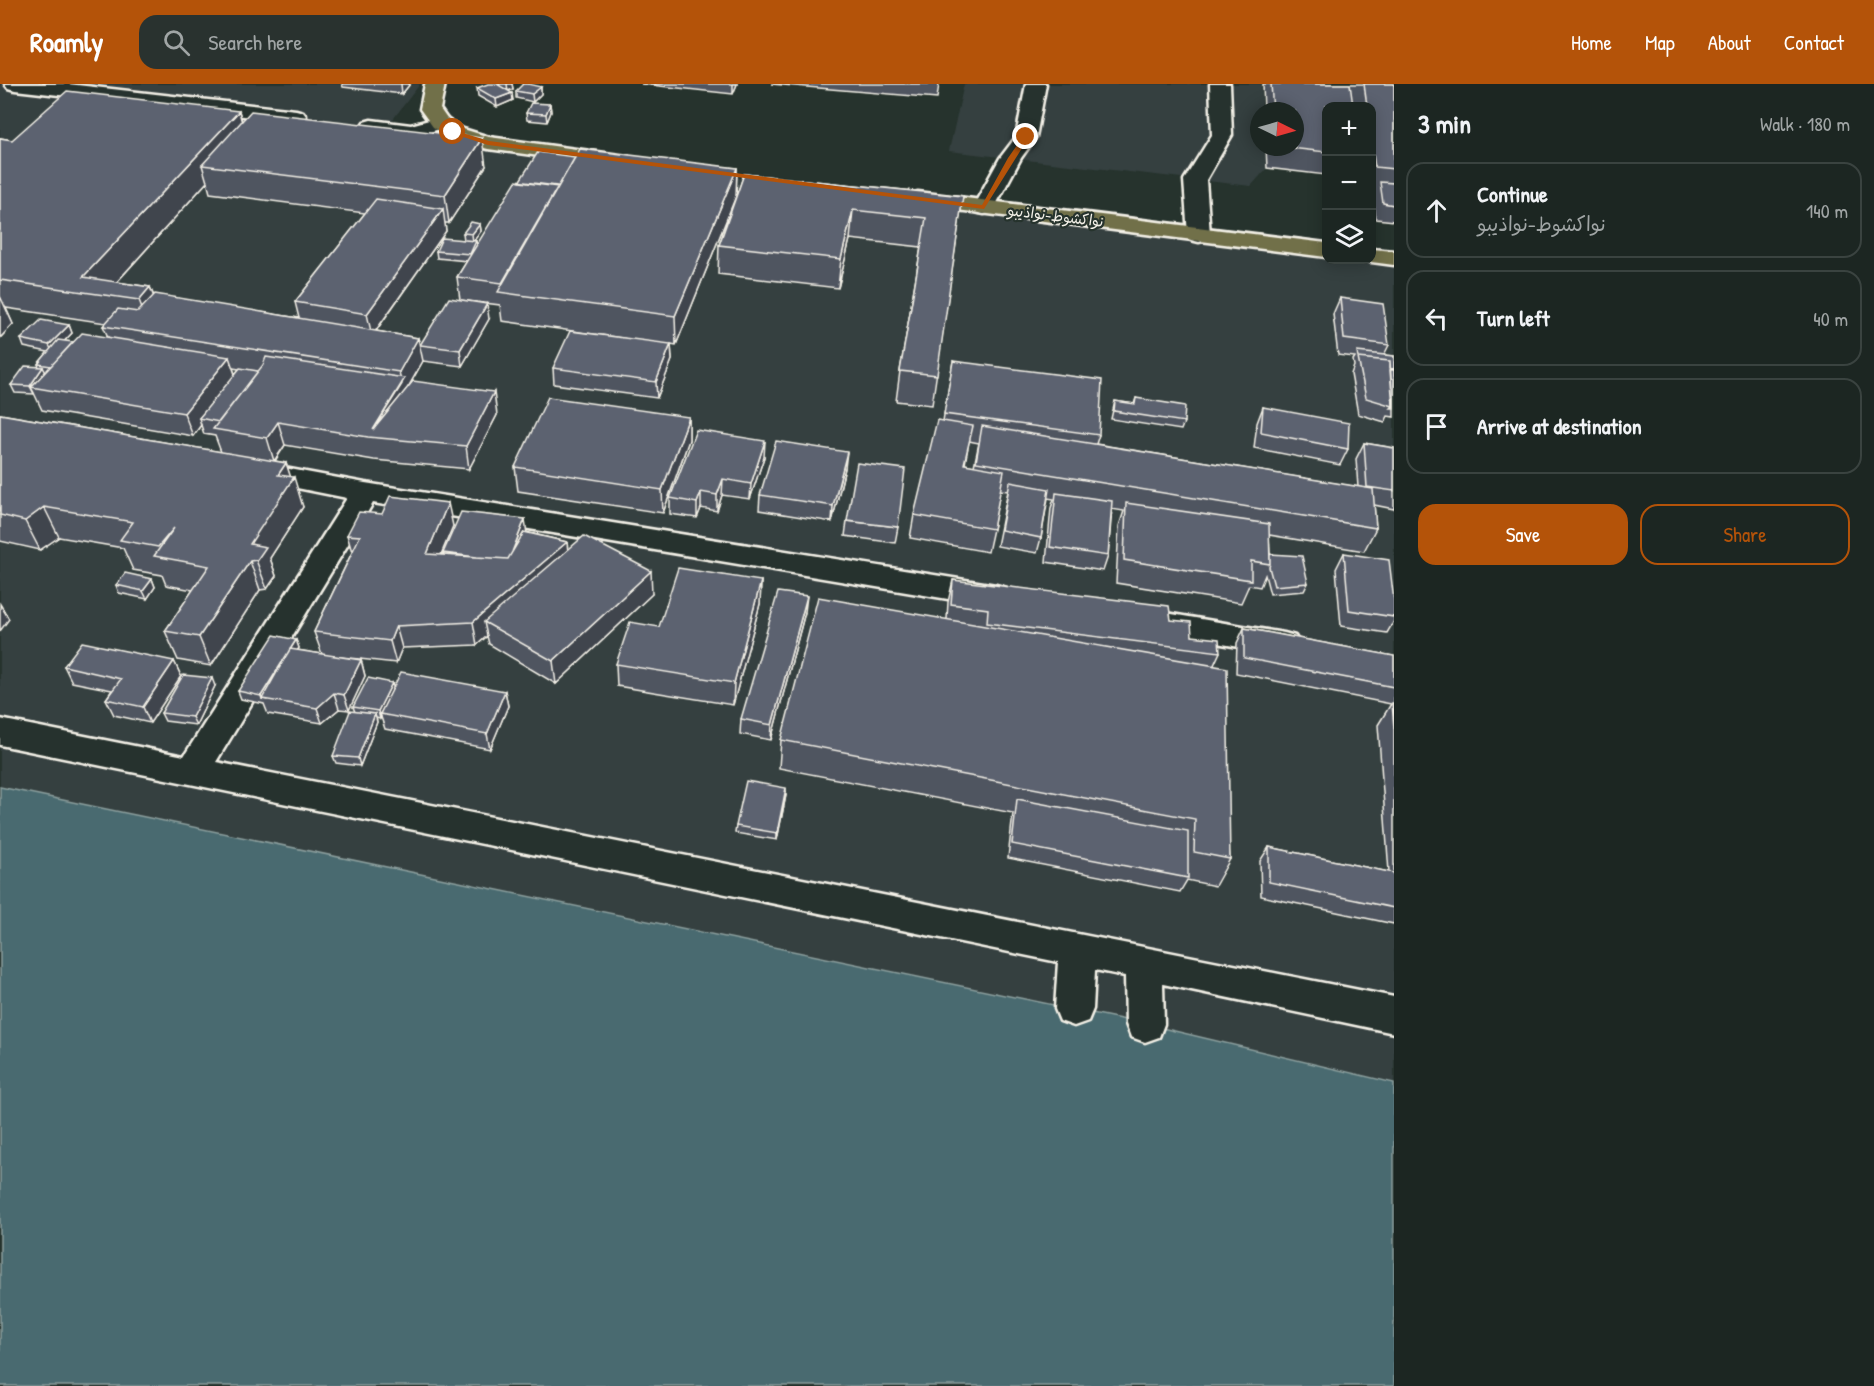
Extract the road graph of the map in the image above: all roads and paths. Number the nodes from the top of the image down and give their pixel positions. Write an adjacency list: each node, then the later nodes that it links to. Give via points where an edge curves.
1 (435, 84): 8 (main road, via 430,109)
2 (1036, 84): 11 (lane, via 1026,137)
3 (1220, 84): 12 (lane, via 1222,135 1195,180)
4 (20, 85): 5 (lane); 6 (lane)
5 (0, 94)
6 (314, 119)
7 (349, 123): 8 (lane, via 411,131)
8 (440, 123): 9 (main road, via 453,132 488,143)
9 (642, 164)
10 (896, 196): 11 (main road, نواكشوط-نواذيبو)
11 (984, 207): 12 (main road, نواكشوط-نواذيبو)
12 (1199, 235): 13 (main road, نواكشوط-نواذيبو)
13 (1322, 250)
14 (1376, 256): 15 (main road)
15 (1394, 258)
16 (230, 466): 17 (lane)
17 (365, 492): 18 (lane); 22 (lane)
18 (1027, 601)
19 (1122, 617): 20 (lane)
20 (1311, 648)
21 (0, 732): 22 (lane)
22 (192, 772): 23 (lane)
23 (1077, 950): 24 (lane); 25 (lane)
24 (1144, 964): 26 (lane); 27 (lane)
25 (1074, 1009)
26 (1394, 1015)
27 (1145, 1024)

